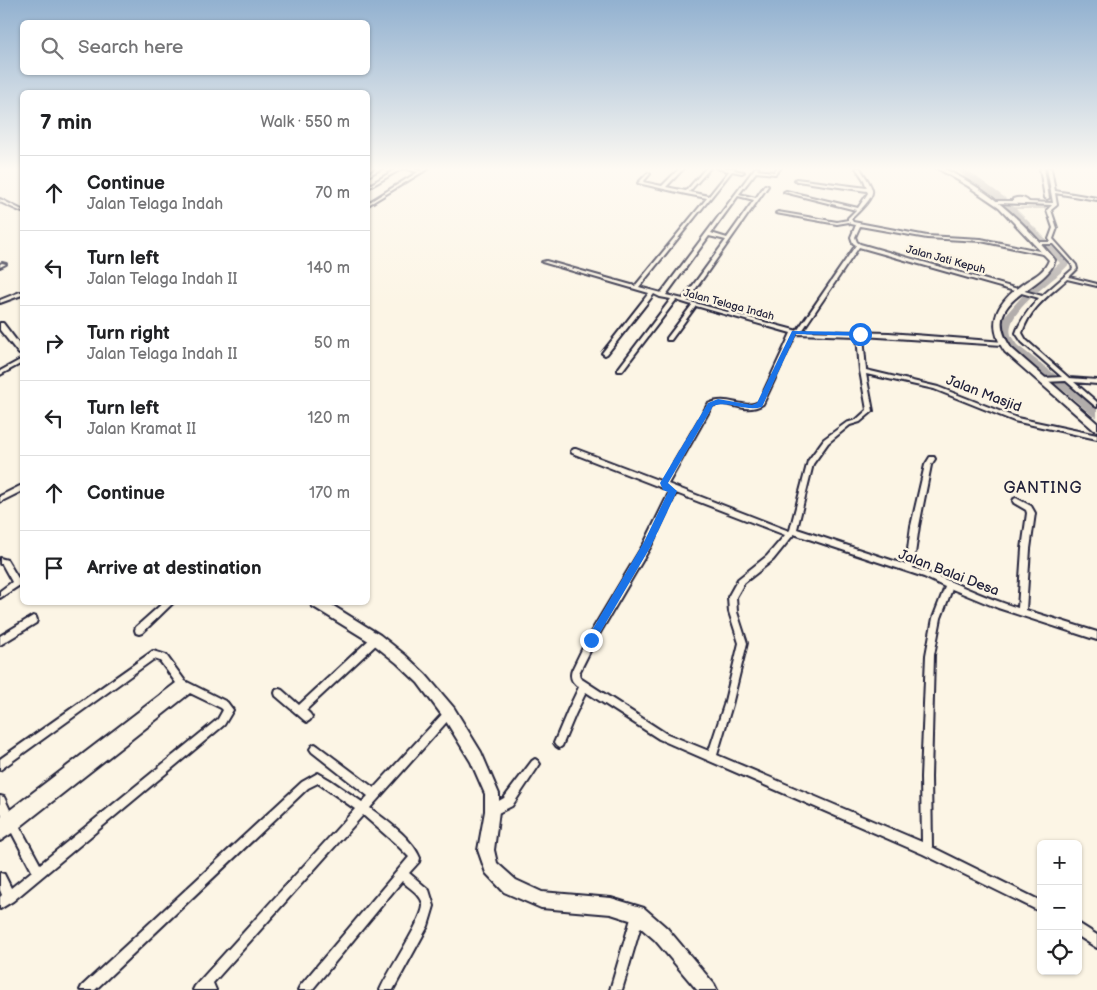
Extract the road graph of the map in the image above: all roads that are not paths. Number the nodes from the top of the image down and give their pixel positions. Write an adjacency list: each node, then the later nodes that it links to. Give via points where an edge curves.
1 (696, 214): 19 (street)
2 (723, 214): 10 (street)
3 (746, 214): 11 (street)
4 (786, 214): 8 (street)
5 (854, 214): 8 (street)
6 (1009, 214): 12 (main road)
7 (1050, 214): 13 (street, via 1055,228 1050,236)
8 (848, 221): 9 (street)
9 (858, 225): 14 (street, via 853,236); 15 (street, via 927,237 981,240)
10 (708, 234): 11 (street); 23 (street)
11 (728, 239): 27 (street)
12 (1036, 243): 13 (street); 15 (main road)
13 (1051, 243): 17 (street, via 1075,268)
14 (858, 245): 20 (street, Jalan Jati Kepuh); 30 (street)
15 (1047, 254): 20 (main road, via 1052,265)
16 (544, 262): 19 (street, Jalan Telaga Indah)
17 (1067, 278): 18 (street); 24 (street)
18 (1097, 285)
19 (636, 288): 21 (street, Jalan Telaga Indah)
20 (1021, 290): 24 (street, Jalan Jati Kepuh); 33 (main road, via 998,318)
21 (652, 293): 23 (street, Jalan Telaga Indah); 35 (street)
22 (20, 294): 26 (street)
23 (662, 296): 25 (street, Jalan Telaga Indah)
24 (1041, 297): 40 (street, via 1019,333)
25 (674, 299): 27 (street, Jalan Telaga Indah); 37 (street)
26 (0, 302)
27 (684, 302): 28 (street, Jalan Telaga Indah)
28 (693, 306): 30 (street, Jalan Telaga Indah); 32 (street)
29 (0, 325): 34 (main road)
30 (796, 332): 31 (street, Jalan Telaga Indah); 48 (street, via 760,405 752,408 718,402 710,405)
31 (860, 334): 33 (street, Jalan Telaga Indah); 38 (street)
32 (669, 340)
33 (1002, 343): 41 (main road)
34 (20, 347)
35 (605, 353)
36 (20, 362): 39 (street)
37 (620, 370)
38 (863, 371): 45 (street, Jalan Masjid, via 936,388 1016,420); 53 (street, via 870,411 831,436 816,453 810,464)
39 (0, 373)
40 (1065, 379): 41 (street); 42 (street); 43 (street)
41 (1045, 380): 44 (main road)
42 (1097, 382)
43 (1097, 405)
44 (1097, 428)
45 (1097, 437)
46 (574, 451): 48 (street, Jalan Balai Desa)
47 (932, 459): 55 (street, via 915,526)
48 (664, 486): 50 (street, Jalan Balai Desa)
49 (20, 489): 51 (street)
50 (673, 491): 53 (street, Jalan Balai Desa); 67 (street, via 648,544 591,640 576,674 576,680)
51 (0, 499)
52 (1016, 501): 60 (street, via 1029,508 1031,513)
53 (792, 533): 55 (street, Jalan Balai Desa); 74 (street, via 770,558 741,581 732,597 733,612 743,643)
54 (0, 561): 57 (street, via 4,562 17,583)
55 (909, 569): 56 (street, Jalan Balai Desa)
56 (950, 585): 60 (street, Jalan Balai Desa); 83 (street, via 937,618 930,649)
57 (0, 595)
58 (167, 605): 62 (street)
59 (321, 605): 64 (main road)
60 (1022, 612): 63 (street, Jalan Balai Desa)
61 (33, 620): 65 (street)
62 (139, 630)
63 (1097, 636)
64 (376, 639): 69 (street); 70 (main road, via 415,672)
65 (0, 641)
66 (186, 686): 76 (street, via 163,658 149,657); 81 (street); 84 (street, via 224,705 228,710 225,718)
67 (584, 687): 72 (street); 74 (street, via 662,736)
68 (280, 693): 69 (street)
69 (299, 711): 71 (street)
70 (449, 713): 77 (street); 80 (main road, via 476,758 492,794)
71 (307, 717)
72 (559, 743)
73 (315, 749): 77 (street)
74 (712, 757): 83 (street)
75 (535, 764): 80 (street, via 508,802)
76 (0, 765)
77 (375, 795): 79 (street)
78 (0, 800): 81 (street)
79 (363, 810): 85 (street, via 404,843 414,856 414,861); 92 (street); 93 (street, via 322,780 312,780)
80 (492, 811): 89 (main road, via 486,850 491,868 510,886 541,900 611,906)
81 (7, 822): 82 (street); 84 (street)
82 (0, 836)
83 (927, 850): 88 (street)
84 (38, 872): 87 (street)
85 (403, 875): 94 (street); 95 (street, via 425,894 428,906 424,922)
86 (0, 878): 87 (street)
87 (4, 901)
88 (1037, 905)
89 (638, 914): 96 (street); 97 (main road, via 661,934)
90 (1079, 930): 91 (street)
91 (1097, 942)
92 (205, 988)
93 (86, 990)
94 (304, 990)
95 (386, 990)
96 (616, 990)
97 (708, 990)

